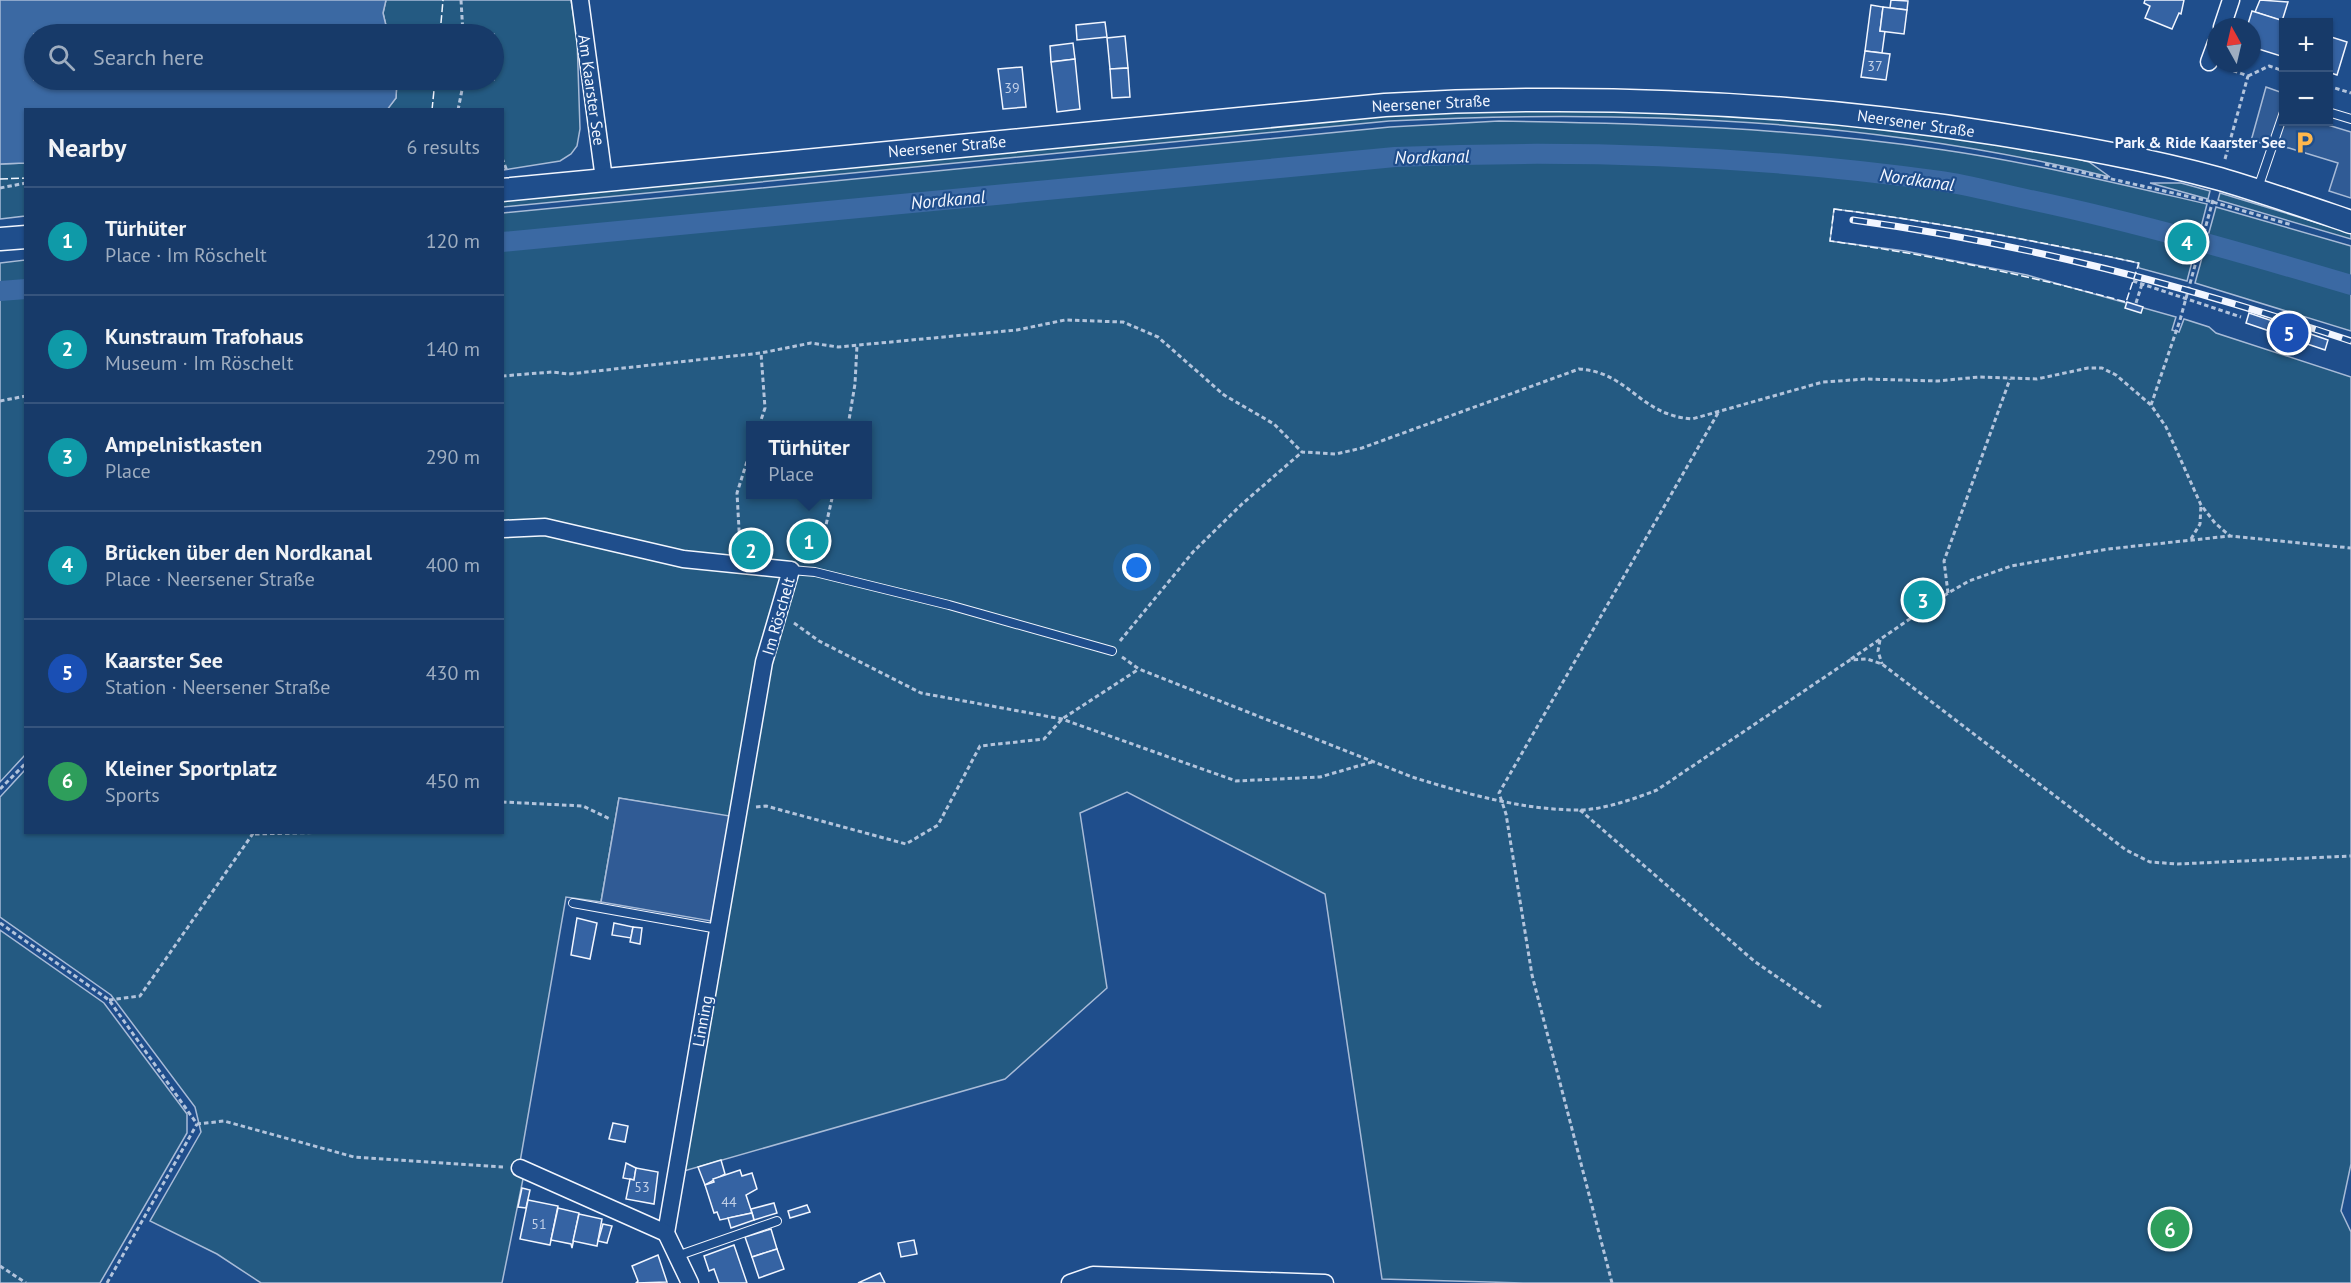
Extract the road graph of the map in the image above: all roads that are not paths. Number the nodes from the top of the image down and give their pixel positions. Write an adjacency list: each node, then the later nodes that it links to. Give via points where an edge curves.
1 (580, 0): 7 (street, Am Kaarster See)
2 (2231, 0): 3 (street)
3 (2225, 18)
4 (2333, 114): 5 (lane)
5 (2351, 119)
6 (2279, 124): 9 (lane)
7 (604, 179): 8 (main road, Neersener Straße); 9 (main road, Neersener Straße, via 1384,105 1553,98 1696,102 1861,116 2044,142 2139,160)
8 (504, 190)
9 (2257, 191): 10 (main road, Neersener Straße)
10 (2351, 222)
11 (24, 237): 12 (main road)
12 (0, 239)
13 (504, 529): 14 (street, Im Röschelt, via 545,527 683,559)
14 (791, 570): 15 (lane, via 815,572 949,604); 16 (street, Im Röschelt, via 764,662)
15 (1112, 651)
16 (739, 809): 18 (street, Linning)
17 (573, 903): 18 (lane)
18 (718, 929): 21 (street, Linning)
19 (520, 1168): 21 (street)
20 (777, 1221): 22 (lane)
21 (666, 1233): 22 (street)
22 (677, 1256): 23 (street)
23 (690, 1283)
24 (1070, 1283): 25 (street, via 1093,1275)
25 (1325, 1283)

